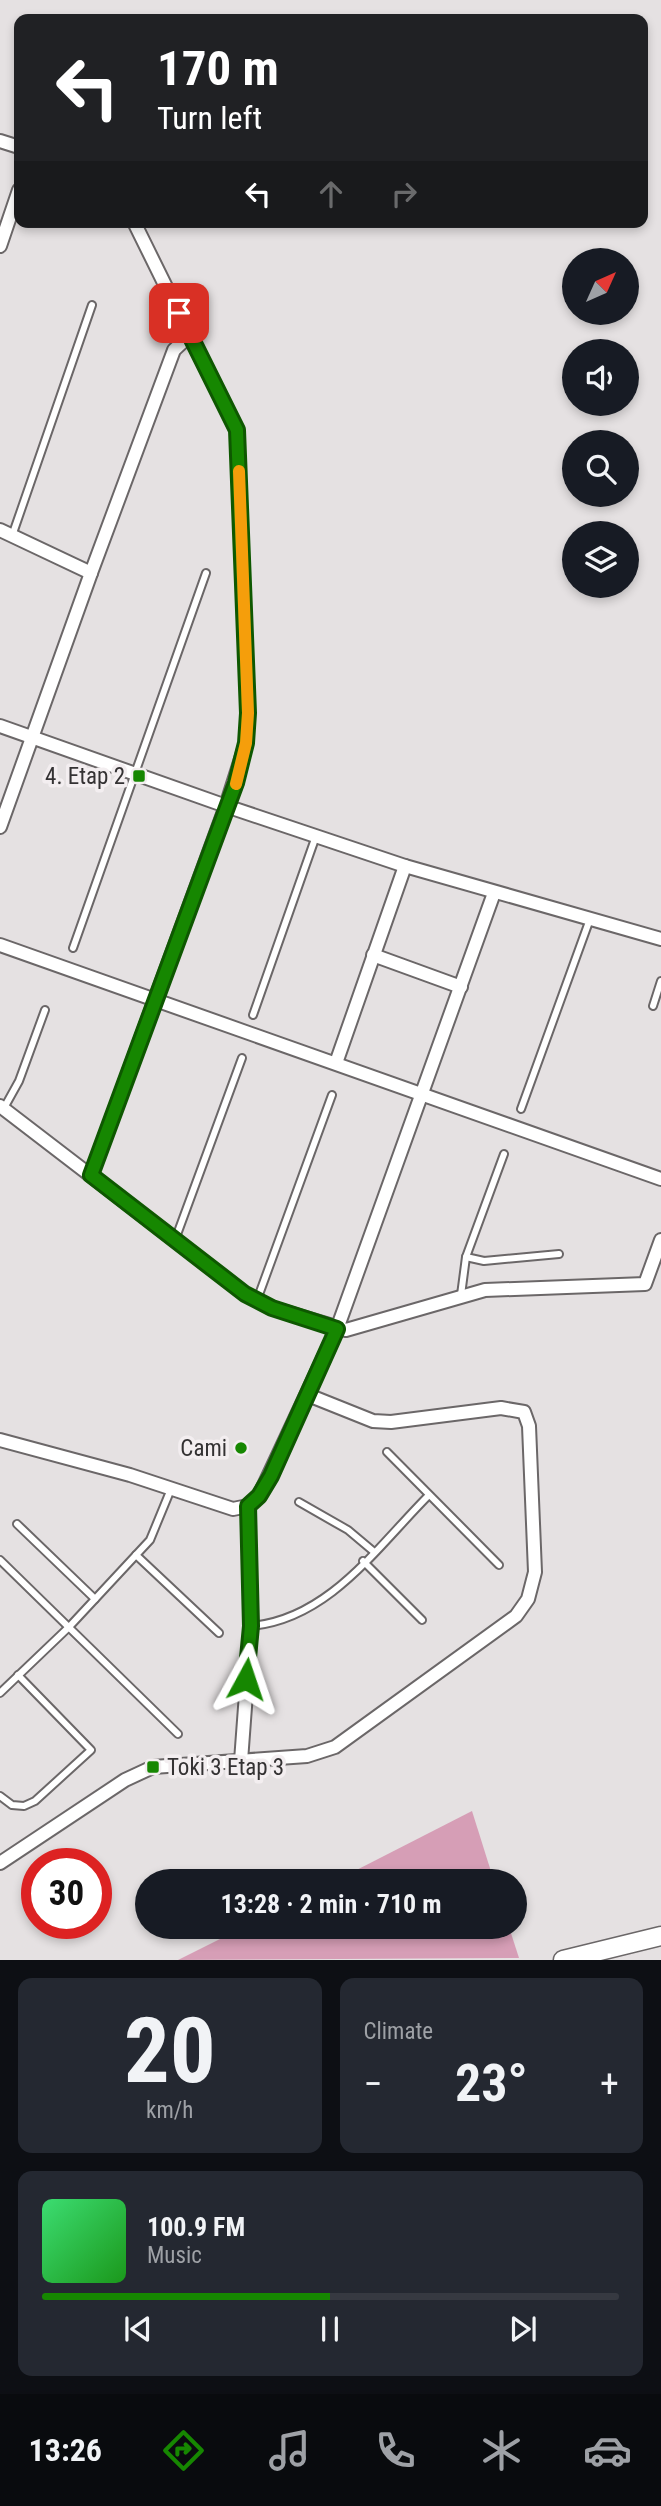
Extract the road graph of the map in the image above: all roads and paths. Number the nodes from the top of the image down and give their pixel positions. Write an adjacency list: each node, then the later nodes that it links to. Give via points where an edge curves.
1 (14, 205): 3 (street)
2 (137, 228): 5 (street)
3 (0, 246)
4 (92, 305): 6 (lane)
5 (190, 335): 7 (street, via 174,350); 12 (street, via 237,430 248,713 246,743)
6 (6, 533): 7 (street)
7 (91, 573): 10 (street)
8 (206, 573): 11 (lane)
9 (0, 726): 10 (street)
10 (32, 738): 11 (street); 13 (street)
11 (136, 775): 12 (street); 20 (lane)
12 (226, 806): 14 (street); 24 (street)
13 (0, 827)
14 (316, 836): 15 (street); 27 (lane)
15 (405, 866): 16 (street); 21 (street)
16 (494, 893): 17 (street); 23 (street)
17 (590, 919): 18 (street); 33 (lane)
18 (661, 939)
19 (0, 945): 24 (street)
20 (73, 948)
21 (373, 955): 23 (street); 29 (street)
22 (661, 981): 25 (lane)
23 (461, 987): 30 (street)
24 (157, 1000): 29 (street); 35 (street)
25 (653, 1006)
26 (45, 1010): 32 (lane, via 19,1081)
27 (253, 1015)
28 (242, 1058): 37 (lane)
29 (335, 1063): 30 (street)
30 (421, 1094): 36 (street); 43 (street)
31 (332, 1095): 42 (lane)
32 (2, 1107): 35 (street)
33 (521, 1109)
34 (504, 1154): 40 (lane)
35 (91, 1175): 37 (street)
36 (661, 1179)
37 (175, 1240): 42 (street)
38 (661, 1240): 41 (street, via 645,1284 510,1287)
39 (559, 1254): 40 (lane, via 484,1261)
40 (466, 1257): 41 (lane)
41 (461, 1295): 43 (street, via 355,1329)
42 (257, 1300): 43 (street)
43 (337, 1329): 44 (street)
44 (309, 1395): 50 (street, via 271,1476); 65 (street, via 373,1421 501,1408 524,1412 535,1572 528,1600 516,1616 335,1747 307,1756)
45 (0, 1440): 47 (street)
46 (387, 1452): 48 (lane)
47 (171, 1489): 50 (street, via 233,1509); 53 (lane, via 158,1529)
48 (429, 1495): 52 (lane); 56 (lane)
49 (299, 1502): 52 (lane, via 348,1530)
50 (248, 1506): 59 (street)
51 (17, 1524): 57 (lane)
52 (373, 1551): 55 (lane)
53 (136, 1555): 57 (lane); 61 (lane)
54 (0, 1560): 60 (lane)
55 (363, 1561): 58 (lane); 59 (lane, via 314,1607 288,1619)
56 (499, 1565)
57 (95, 1599): 60 (lane)
58 (422, 1620)
59 (251, 1626): 65 (street)
60 (69, 1627): 62 (lane); 64 (lane)
61 (219, 1633)
62 (18, 1675): 63 (lane); 66 (lane, via 91,1750 30,1805 12,1805)
63 (0, 1693)
64 (178, 1734)
65 (241, 1761): 67 (street, via 153,1767 125,1780)
66 (0, 1796)
67 (0, 1863)
68 (661, 1936): 69 (main road)
69 (564, 1960)

